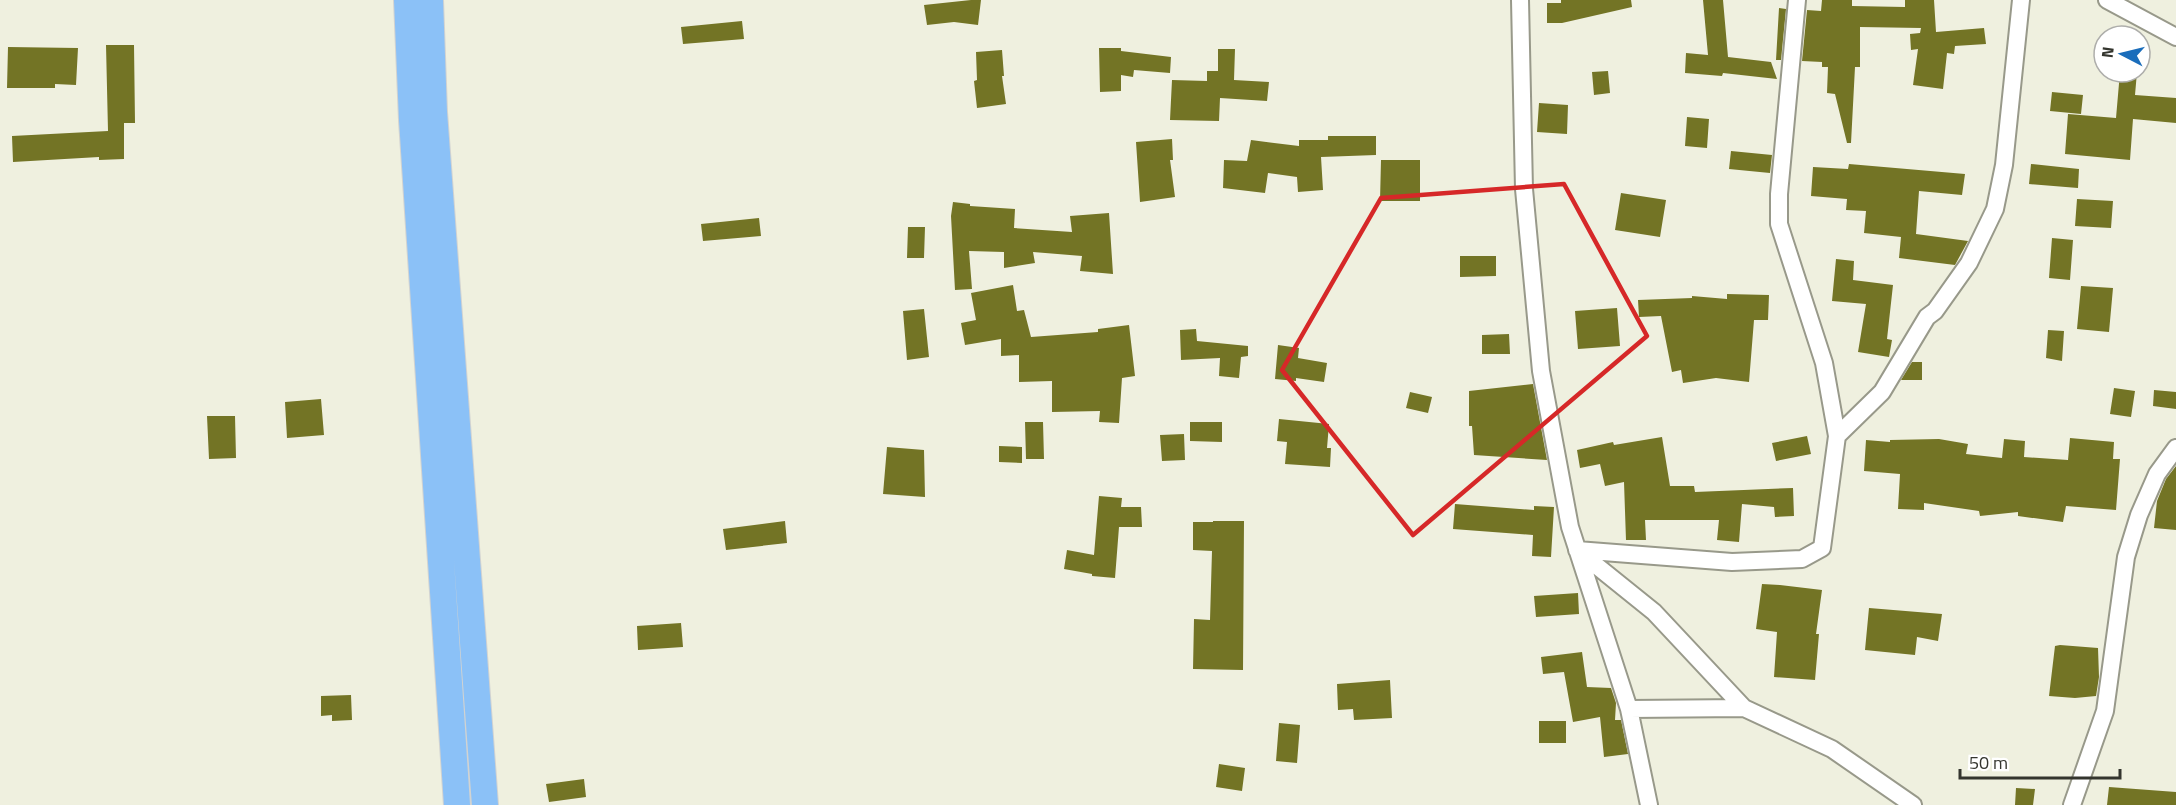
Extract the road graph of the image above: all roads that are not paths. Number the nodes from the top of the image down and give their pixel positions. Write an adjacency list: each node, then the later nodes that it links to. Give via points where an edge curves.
1 (407, 0): 13 (main road)
2 (430, 0): 14 (main road, via 434,112)
3 (1520, 0): 10 (street, via 1524,189 1541,371)
4 (1797, 0): 8 (street, via 1779,225 1824,363)
5 (2021, 0): 8 (street, via 2004,165 1995,208 1969,263 1927,317 1882,392)
6 (2107, 0): 7 (street)
7 (2176, 37)
8 (1837, 436): 10 (street, via 1822,548 1802,559 1732,562)
9 (2176, 448): 17 (street, via 2157,474 2126,557 2105,711)
10 (1577, 550): 11 (street, via 1654,612); 12 (street)
11 (1744, 708): 12 (street); 16 (street, via 1832,749)
12 (1629, 709): 15 (street)
13 (457, 805)
14 (485, 805)
15 (1649, 805)
16 (1912, 805)
17 (2072, 805)

